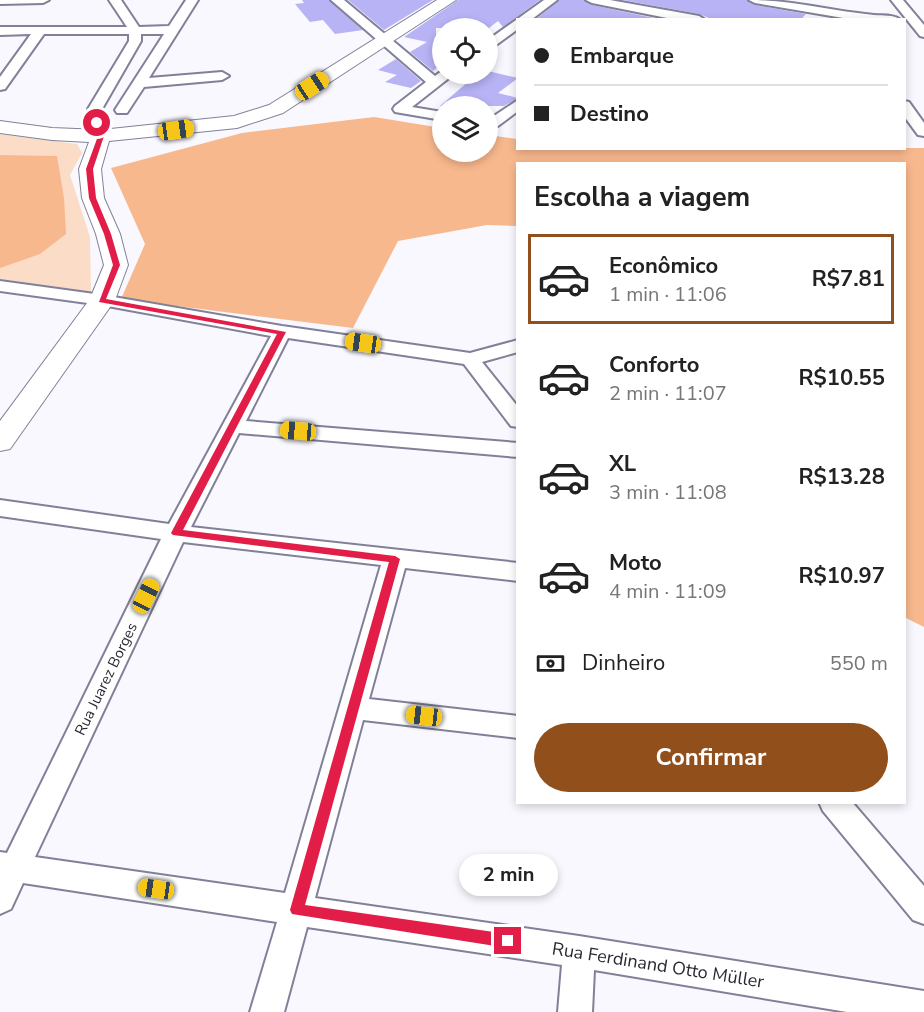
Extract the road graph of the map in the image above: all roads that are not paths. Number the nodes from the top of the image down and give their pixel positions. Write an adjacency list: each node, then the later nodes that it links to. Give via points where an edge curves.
1 (0, 0): 2 (street)
2 (43, 0)
3 (115, 0): 20 (street)
4 (192, 0): 21 (street)
5 (448, 0): 26 (street)
6 (551, 0): 14 (street)
7 (592, 0): 12 (street)
8 (755, 0): 13 (street)
9 (830, 0): 13 (street)
10 (897, 0): 18 (street)
11 (343, 2): 26 (street)
12 (639, 9): 15 (street); 16 (street)
13 (842, 17): 17 (street)
14 (526, 18)
15 (628, 18)
16 (688, 18)
17 (858, 18)
18 (914, 20): 24 (street)
19 (516, 25): 25 (street)
20 (135, 30): 21 (street); 23 (street); 42 (street, via 135,40 95,110)
21 (172, 30): 29 (street)
22 (0, 31): 23 (street)
23 (40, 31): 31 (street)
24 (924, 33)
25 (498, 38)
26 (386, 39): 28 (street); 42 (street, via 276,109 237,122)
27 (222, 76): 29 (street)
28 (432, 80)
29 (139, 83): 34 (street)
30 (432, 84): 35 (street, via 400,109)
31 (0, 86)
32 (516, 105): 36 (street)
33 (906, 108): 41 (street)
34 (122, 110)
35 (432, 114)
36 (498, 118)
37 (498, 123): 38 (street)
38 (516, 124)
39 (0, 127): 42 (street)
40 (906, 132): 41 (street)
41 (924, 132)
42 (101, 136): 44 (street, via 90,169 93,198 116,265)
43 (0, 286): 44 (street)
44 (102, 300): 45 (street); 50 (street)
45 (282, 332): 47 (street); 49 (street, Rua Juarez Borges)
46 (516, 347): 47 (street)
47 (470, 359): 48 (street)
48 (516, 418)
49 (233, 426): 51 (street); 53 (street, Rua Juarez Borges)
50 (0, 442)
51 (516, 450)
52 (0, 508): 53 (street)
53 (176, 533): 54 (street); 59 (street, Rua Juarez Borges)
54 (395, 559): 55 (street); 56 (street)
55 (516, 572)
56 (354, 708): 57 (street); 62 (street)
57 (516, 727)
58 (835, 804): 61 (street)
59 (8, 868): 60 (street, Rua Juarez Borges); 62 (street, Rua Ferdinand Otto Müller)
60 (0, 899)
61 (924, 909)
62 (297, 910): 63 (street, Rua Ferdinand Otto Müller); 65 (street)
63 (579, 952): 64 (street, Rua Ferdinand Otto Müller); 66 (street)
64 (924, 1008)
65 (267, 1012)
66 (575, 1012)

